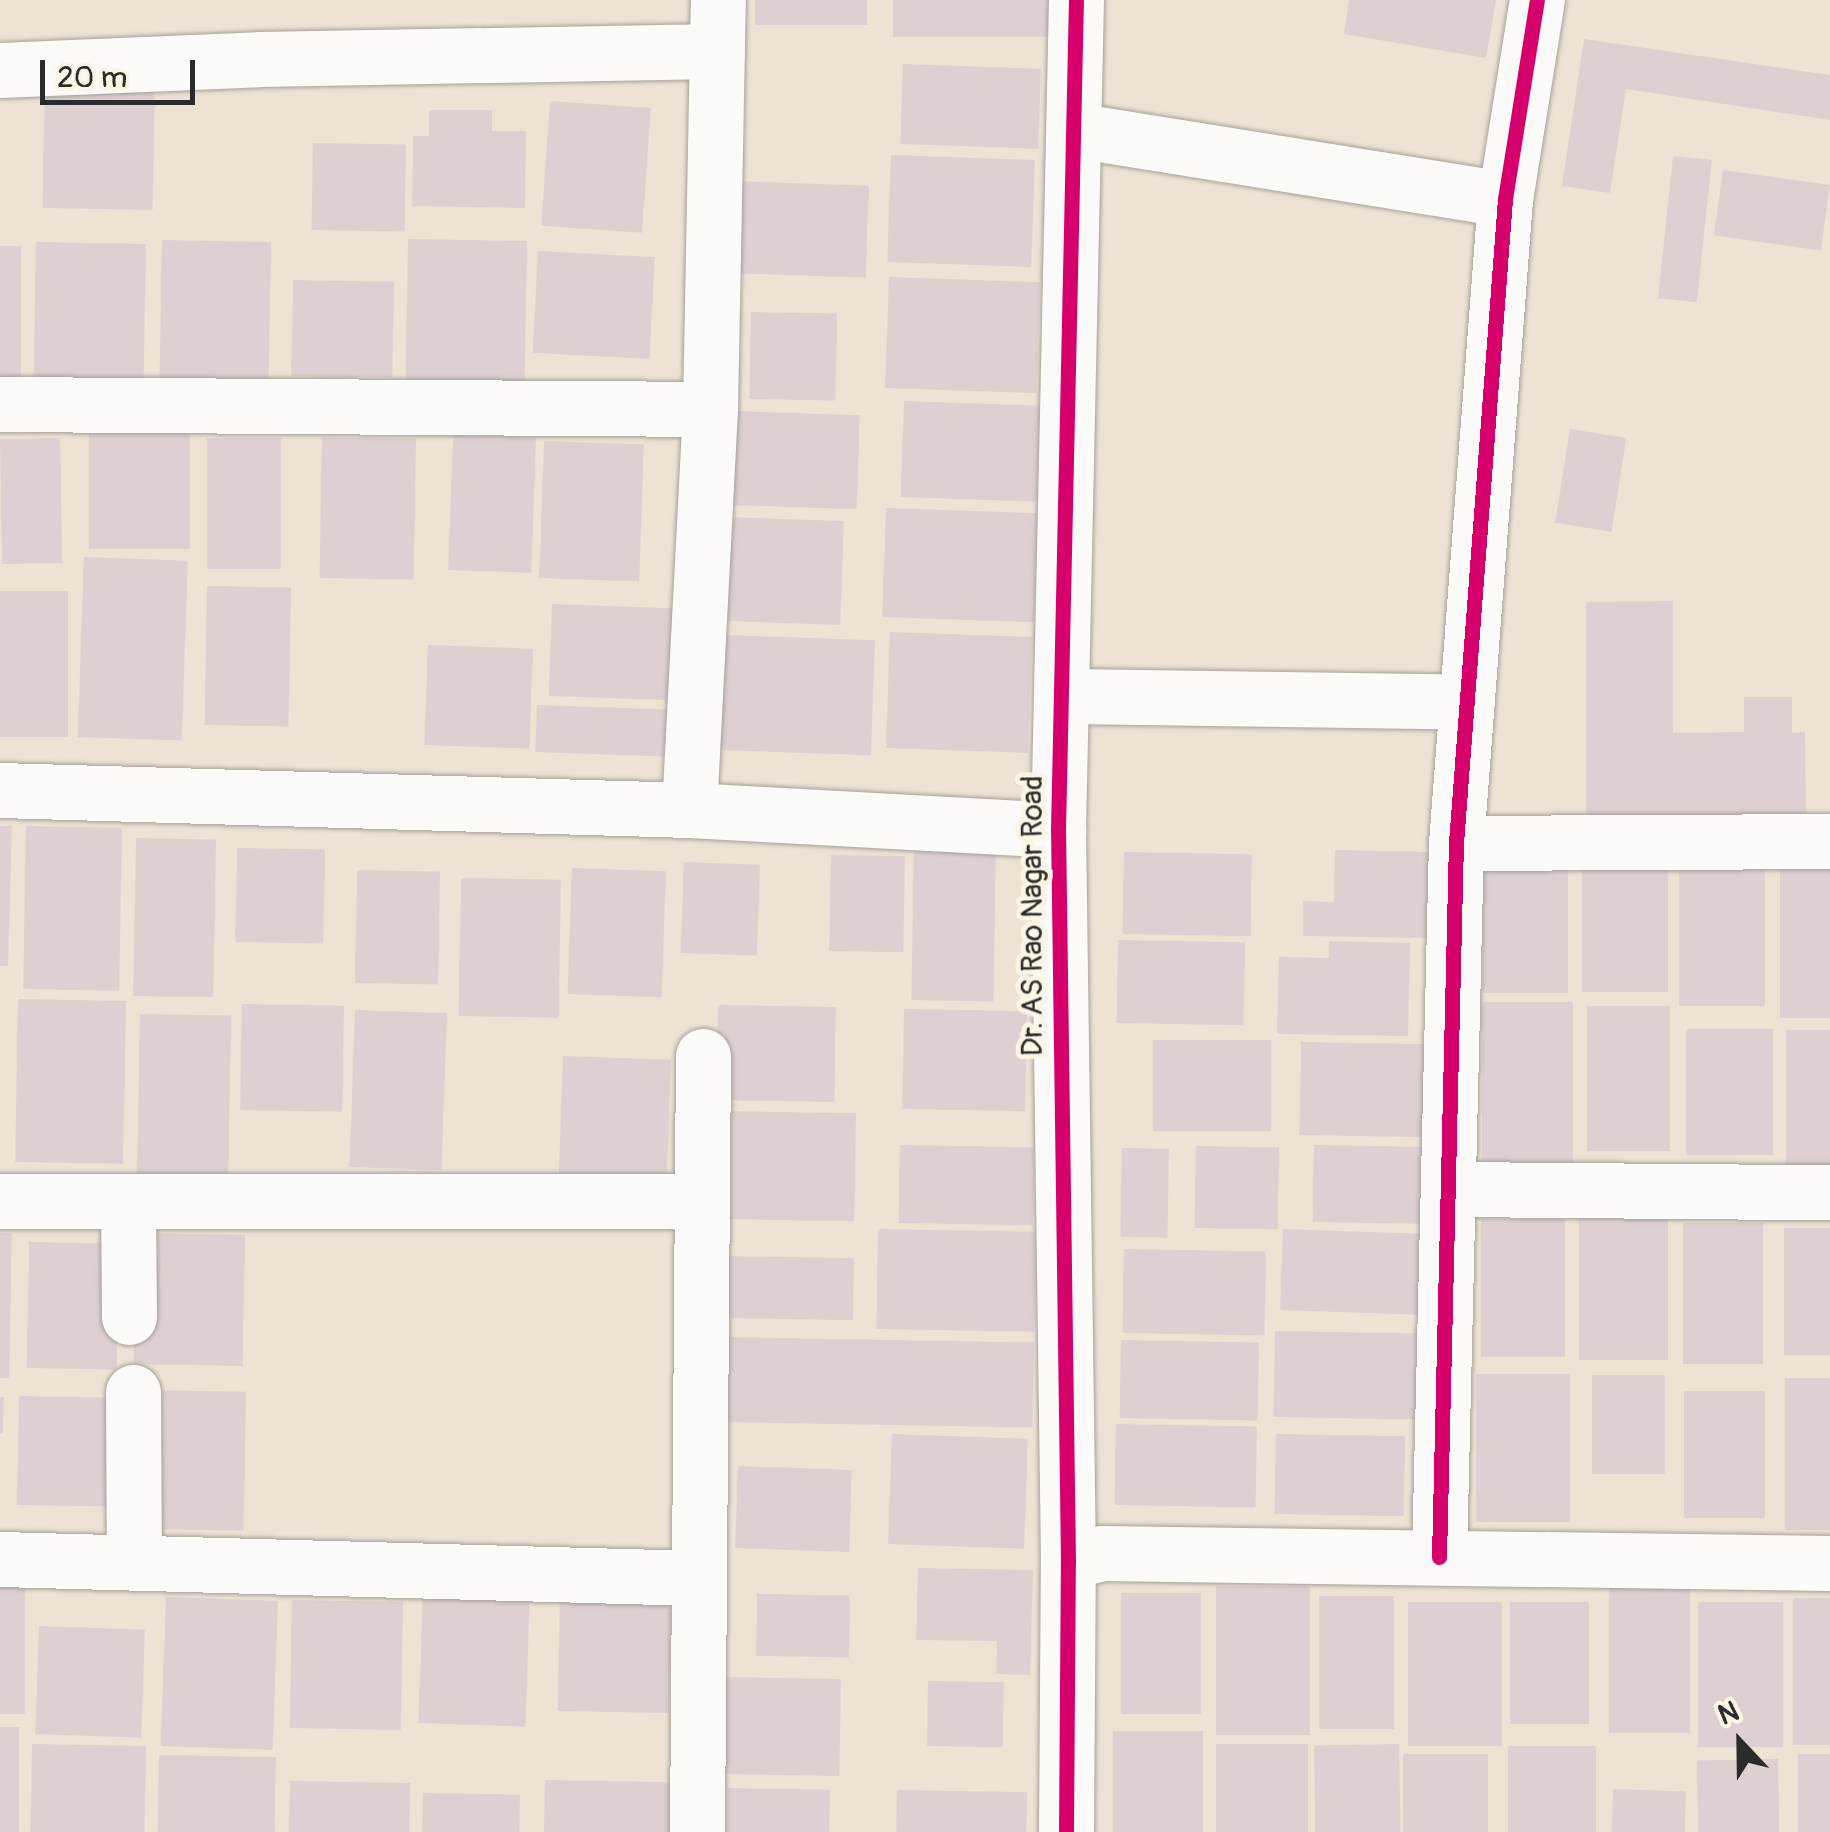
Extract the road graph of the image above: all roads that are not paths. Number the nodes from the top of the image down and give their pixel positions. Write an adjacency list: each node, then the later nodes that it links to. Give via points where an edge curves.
1 (1076, 0): 5 (street, Dr. AS Rao Nagar Road)
2 (1537, 0): 6 (street)
3 (718, 26): 4 (street); 8 (street)
4 (0, 70)
5 (1074, 130): 6 (street); 9 (street, Dr. AS Rao Nagar Road)
6 (1505, 199): 10 (street)
7 (0, 404): 8 (street)
8 (710, 409): 12 (street)
9 (1062, 696): 10 (street); 13 (street, Dr. AS Rao Nagar Road)
10 (1467, 702): 15 (street)
11 (0, 790): 12 (street)
12 (689, 810): 13 (street)
13 (1058, 830): 26 (street, Dr. AS Rao Nagar Road)
14 (1830, 842): 15 (street)
15 (1456, 843): 17 (street)
16 (703, 1056): 21 (street)
17 (1451, 1188): 18 (street); 24 (street)
18 (1830, 1192)
19 (0, 1201): 20 (street)
20 (128, 1201): 21 (street); 22 (street)
21 (702, 1201): 29 (street)
22 (128, 1316)
23 (133, 1392): 27 (street)
24 (1438, 1558): 26 (street, via 1102,1553); 28 (street)
25 (0, 1559): 27 (street)
26 (1068, 1561): 31 (street, Dr. AS Rao Nagar Road)
27 (134, 1562): 29 (street)
28 (1830, 1563)
29 (698, 1578): 30 (street)
30 (696, 1832)
31 (1066, 1832)

